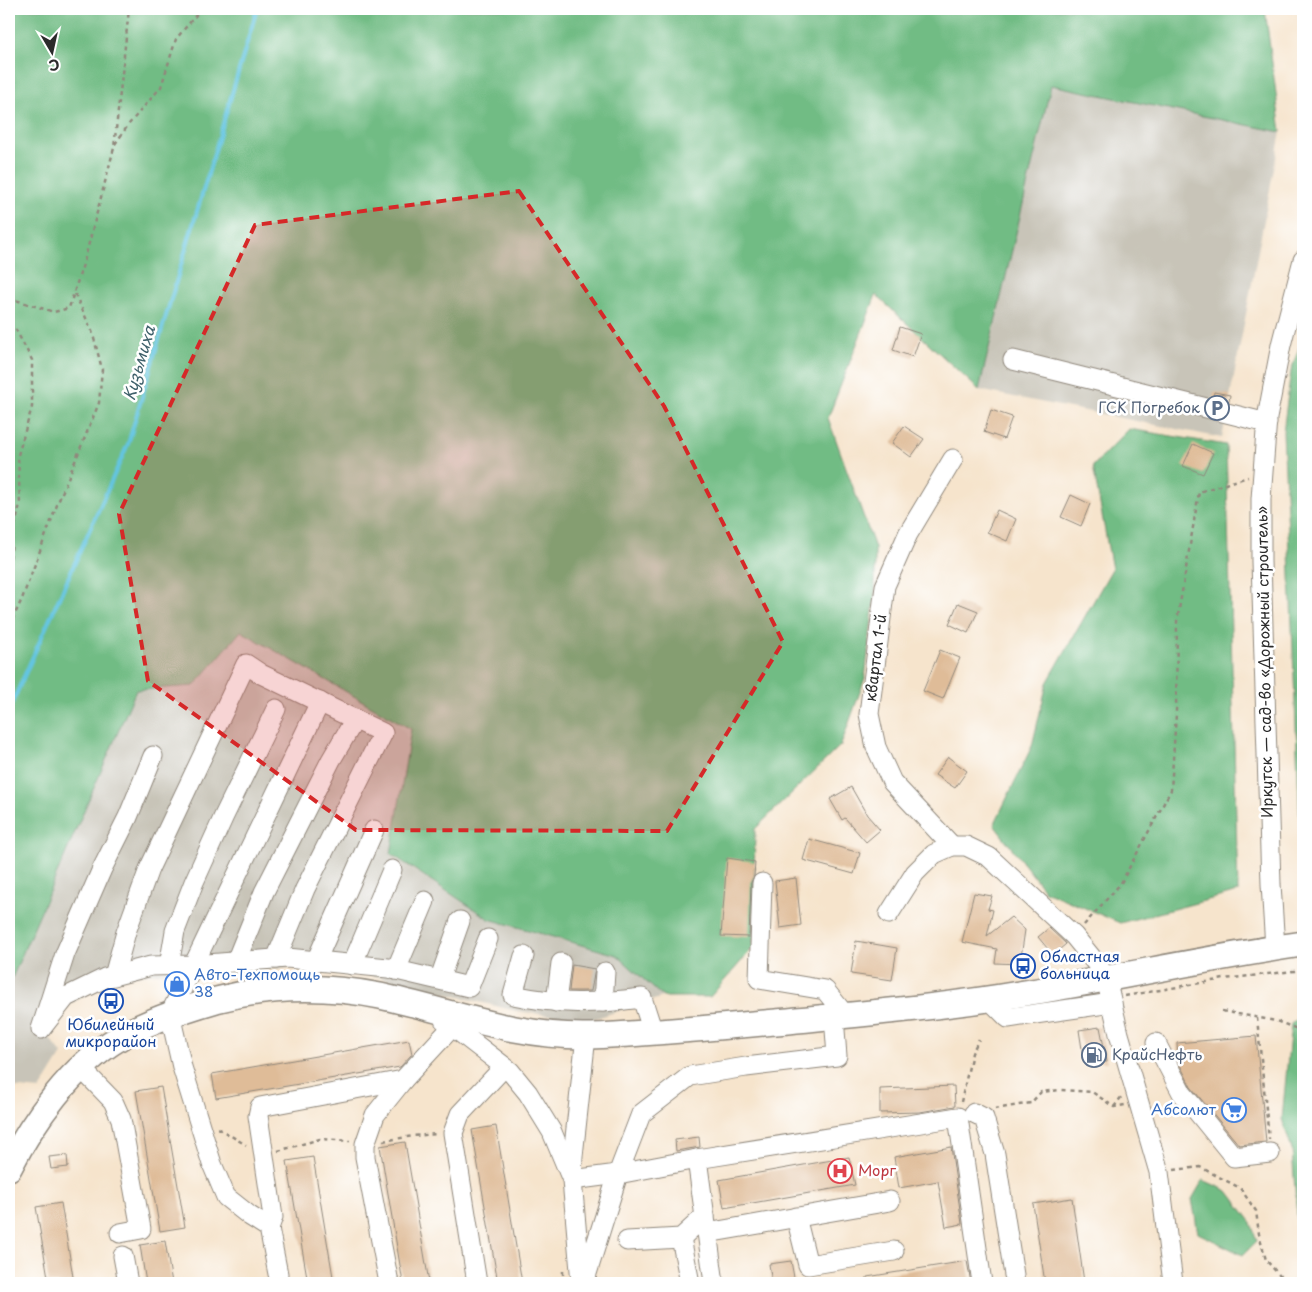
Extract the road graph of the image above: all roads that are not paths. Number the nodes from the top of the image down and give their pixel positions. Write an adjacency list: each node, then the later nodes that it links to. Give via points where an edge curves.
1 (1303, 260): 3 (street, Иркутск — сад-во «Дорожный строитель», via 1281,345)
2 (1013, 360): 3 (street)
3 (1267, 423): 18 (street, Иркутск — сад-во «Дорожный строитель», via 1261,561)
4 (953, 458): 10 (street, квартал 1-й, via 908,534 885,586 869,714 876,747 892,782)
5 (320, 702): 7 (street); 26 (street); 29 (street, via 246,664 149,869)
6 (276, 709): 25 (street, via 194,882 175,931)
7 (355, 719): 20 (street, via 383,733 305,889); 21 (street, via 264,892)
8 (153, 756): 29 (street, via 65,954 41,1029 66,997)
9 (374, 830): 22 (street)
10 (952, 846): 14 (street, via 934,854 914,873); 31 (street, via 966,846 989,857 1074,936 1096,963)
11 (392, 870): 24 (street)
12 (762, 883): 36 (street, via 759,979 826,990)
13 (425, 901): 27 (street)
14 (888, 914)
15 (460, 922): 30 (street)
16 (488, 939): 30 (street, via 469,986)
17 (1303, 944): 18 (main road)
18 (1275, 948): 31 (main road)
19 (524, 956): 32 (street, via 513,995)
20 (276, 959): 21 (street); 22 (street)
21 (236, 961): 26 (street)
22 (316, 961): 24 (street)
23 (561, 963): 32 (street)
24 (352, 964): 27 (street)
25 (169, 966): 26 (street); 29 (street, via 152,966)
26 (194, 966): 35 (street)
27 (396, 970): 30 (street)
28 (605, 972): 33 (street)
29 (114, 976)
30 (440, 978)
31 (1112, 993): 36 (main road, via 1032,992); 68 (street, via 1158,1172)
32 (556, 1002): 33 (street)
33 (602, 1002): 38 (street, via 642,998)
34 (428, 1008): 35 (main road, via 379,996 296,988 256,991); 37 (street); 39 (main road, via 515,1030)
35 (170, 1014): 41 (main road, via 119,1038); 53 (street, via 182,1067 212,1164 226,1197)
36 (840, 1016): 38 (main road); 48 (street, via 836,1056 690,1076 641,1114)
37 (453, 1026): 42 (street); 43 (street)
38 (653, 1032): 39 (main road)
39 (586, 1036): 49 (street)
40 (1156, 1043): 45 (street, via 1182,1093 1234,1157)
41 (80, 1067): 47 (main road, via 45,1110); 54 (street, via 113,1101 121,1119 141,1229)
42 (504, 1067): 49 (street, via 528,1093 552,1132); 63 (street, via 460,1114 454,1133)
43 (403, 1080): 53 (street, via 260,1107 258,1116 273,1217); 62 (street, via 375,1115 365,1144)
44 (966, 1115): 46 (street); 60 (street, via 984,1118 995,1154); 67 (street)
45 (1270, 1153)
46 (697, 1159): 48 (street); 52 (street)
47 (9, 1168)
48 (618, 1174): 49 (street); 64 (street)
49 (572, 1180): 64 (street)
50 (890, 1201): 51 (street)
51 (796, 1217): 52 (street); 57 (street, via 808,1265)
52 (706, 1224): 55 (street); 66 (street)
53 (269, 1228): 59 (street)
54 (120, 1233)
55 (681, 1238): 56 (street); 65 (street)
56 (627, 1241)
57 (894, 1251)
58 (124, 1256): 61 (street)
59 (278, 1274)
60 (1014, 1275)
61 (128, 1283)
62 (389, 1283)
63 (476, 1283)
64 (583, 1283)
65 (690, 1283)
66 (714, 1283)
67 (982, 1283)
68 (1173, 1283)

